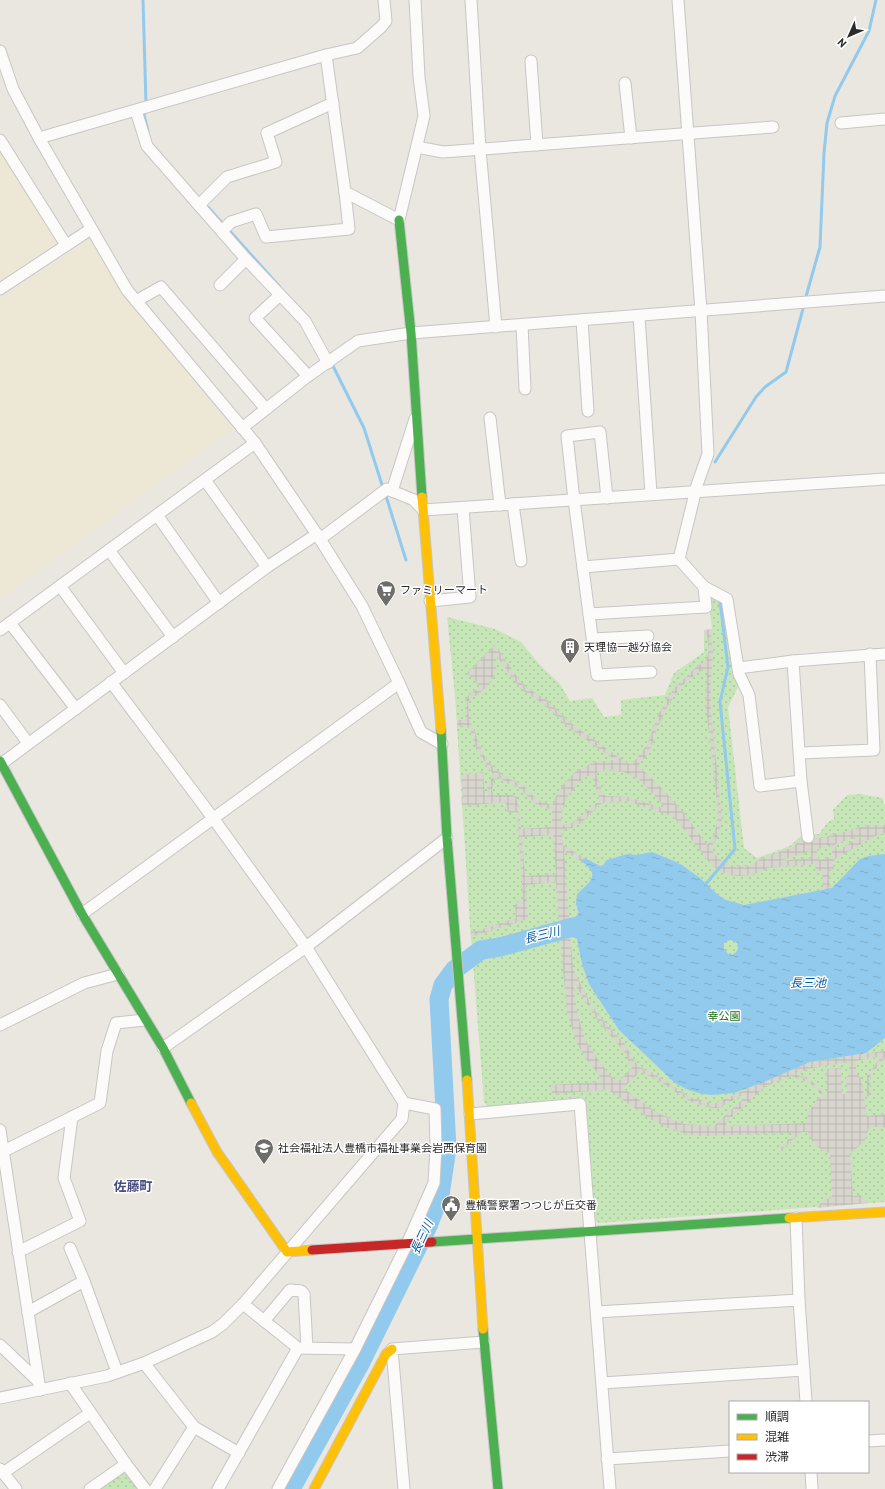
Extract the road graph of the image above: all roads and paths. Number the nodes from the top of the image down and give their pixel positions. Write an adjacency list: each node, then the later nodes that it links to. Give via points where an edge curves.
1 (384, 0): 6 (street, via 386,21 381,27 357,48)
2 (415, 0): 19 (street, via 424,116)
3 (471, 0): 20 (street)
4 (678, 0): 14 (street)
5 (0, 51): 15 (street, via 13,89)
6 (326, 55): 9 (street); 10 (street)
7 (531, 61): 18 (street)
8 (625, 84): 16 (street)
9 (333, 103): 21 (street); 22 (street, via 267,133 276,162 227,177)
10 (136, 111): 15 (street); 22 (street, via 147,146)
11 (885, 119): 12 (street)
12 (841, 123)
13 (773, 127): 14 (street)
14 (687, 134): 16 (street); 33 (street)
15 (39, 138): 24 (street)
16 (631, 138): 18 (street)
17 (0, 140): 26 (street)
18 (538, 145): 20 (street)
19 (417, 147): 20 (street, via 443,152); 23 (street)
20 (480, 149): 37 (street)
21 (345, 192): 23 (street); 25 (street, via 349,229 266,237 256,214 231,222)
22 (198, 205): 25 (street)
23 (399, 220): 38 (street)
24 (91, 229): 26 (street); 32 (street)
25 (222, 231): 27 (street)
26 (66, 245): 29 (street)
27 (246, 259): 28 (street); 30 (street)
28 (220, 285)
29 (0, 288)
30 (280, 295): 39 (street, via 305,321); 40 (street, via 255,318)
31 (885, 296): 33 (street)
32 (136, 301): 42 (street, via 161,286); 46 (street)
33 (700, 311): 34 (street); 51 (street, via 708,454)
34 (639, 316): 35 (street); 52 (street)
35 (582, 320): 36 (street); 43 (street)
36 (522, 325): 37 (street); 41 (street)
37 (496, 327): 38 (street)
38 (411, 333): 39 (street, via 358,340); 44 (street)
39 (328, 363): 40 (street)
40 (308, 376): 42 (street)
41 (526, 389)
42 (266, 409): 46 (street)
43 (588, 411)
44 (416, 416): 50 (street); 58 (street)
45 (490, 418): 56 (street)
46 (242, 428): 47 (street)
47 (255, 443): 49 (street); 60 (street)
48 (885, 479): 51 (street)
49 (205, 480): 59 (street); 64 (street)
50 (392, 491): 58 (street, via 414,500); 60 (street, via 387,489)
51 (696, 492): 52 (street); 62 (street)
52 (651, 494): 53 (street)
53 (607, 498): 54 (street); 54 (street, via 600,432 567,436)
54 (574, 500): 55 (street); 65 (street)
55 (514, 504): 56 (street); 63 (street)
56 (500, 505): 57 (street)
57 (463, 508): 58 (street); 68 (street, via 470,597)
58 (422, 510): 68 (street)
59 (157, 515): 61 (street); 69 (street)
60 (318, 536): 64 (street); 83 (street, via 362,606)
61 (109, 550): 66 (street); 74 (street)
62 (679, 559): 65 (street); 67 (street)
63 (521, 561)
64 (267, 567): 69 (street)
65 (583, 567): 70 (street)
66 (60, 586): 71 (street); 81 (street)
67 (704, 587): 70 (street, via 706,607); 79 (street, via 727,599)
68 (430, 601): 87 (street)
69 (219, 603): 74 (street)
70 (589, 614): 75 (street)
71 (10, 623): 72 (street); 85 (street)
72 (0, 630)
73 (648, 636): 75 (street)
74 (173, 637): 81 (street)
75 (592, 639): 80 (street, via 597,675)
76 (870, 654): 77 (street); 78 (street); 88 (street, via 874,750)
77 (885, 654)
78 (793, 661): 79 (street); 88 (street)
79 (738, 668): 90 (street, via 748,695 760,786)
80 (651, 672)
81 (124, 673): 82 (street)
82 (111, 682): 85 (street); 91 (street)
83 (399, 683): 87 (street, via 421,732); 91 (street)
84 (0, 706): 86 (street)
85 (76, 708): 86 (street)
86 (28, 743): 89 (street)
87 (442, 744): 93 (street)
88 (800, 753): 90 (street)
89 (1, 763): 94 (street)
90 (801, 781): 92 (street)
91 (213, 818): 94 (street); 95 (street)
92 (808, 837)
93 (447, 838): 95 (street); 101 (street)
94 (82, 914): 96 (street)
95 (306, 947): 99 (street); 100 (street)
96 (118, 974): 97 (street); 98 (street, via 84,983)
97 (145, 1020): 99 (street); 102 (street, via 116,1023 107,1051 100,1103)
98 (0, 1025)
99 (163, 1048): 114 (street, via 217,1152)
100 (404, 1104): 111 (street, via 435,1109 436,1139 434,1183); 114 (street, via 402,1119)
101 (470, 1114): 109 (street, via 580,1104); 110 (street)
102 (72, 1118): 104 (street); 113 (street, via 64,1178 80,1221)
103 (0, 1130): 104 (street)
104 (2, 1152): 105 (street)
105 (10, 1200): 106 (street); 113 (street)
106 (0, 1206)
107 (885, 1212): 108 (street)
108 (796, 1218): 109 (street); 116 (street)
109 (590, 1232): 110 (street); 119 (street)
110 (478, 1239): 111 (street); 121 (street)
111 (407, 1244): 114 (street); 124 (street)
112 (70, 1248): 115 (street)
113 (18, 1252): 118 (street)
114 (288, 1252): 117 (street)
115 (84, 1281): 118 (street); 128 (street)
116 (799, 1300): 119 (street); 127 (street)
117 (243, 1304): 120 (street); 126 (street, via 212,1332)
118 (28, 1312): 131 (street)
119 (597, 1312): 130 (street)
120 (264, 1321): 123 (street); 123 (street, via 286,1293 290,1290 301,1291 304,1294)
121 (484, 1342): 125 (street); 152 (street)
122 (0, 1345): 131 (street)
123 (302, 1348): 124 (street); 139 (street)
124 (355, 1349): 149 (street)
125 (392, 1349): 150 (street, via 386,1354); 151 (street)
126 (144, 1363): 128 (street); 135 (street)
127 (804, 1370): 130 (street); 133 (street)
128 (117, 1372): 129 (street)
129 (70, 1383): 131 (street); 134 (street)
130 (602, 1383): 140 (street)
131 (39, 1386): 132 (street)
132 (0, 1398)
133 (806, 1401)
134 (90, 1413): 141 (street); 142 (street)
135 (194, 1426): 139 (street); 147 (street)
136 (885, 1440): 137 (street)
137 (869, 1441)
138 (729, 1451): 140 (street)
139 (239, 1452): 148 (street)
140 (607, 1460): 153 (street)
141 (126, 1464): 145 (street); 146 (street)
142 (2, 1471): 144 (street)
143 (811, 1473): 154 (street)
144 (16, 1489)
145 (90, 1489)
146 (145, 1489)
147 (155, 1489)
148 (218, 1489)
149 (278, 1489)
150 (314, 1489)
151 (404, 1489)
152 (498, 1489)
153 (610, 1489)
154 (812, 1489)

